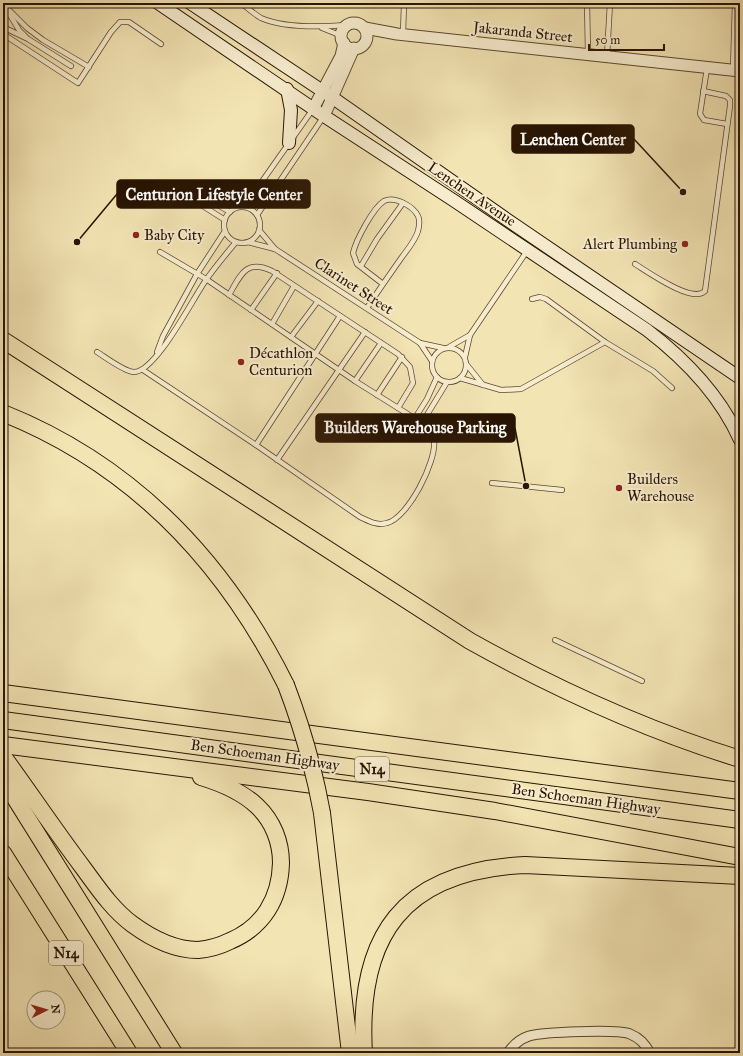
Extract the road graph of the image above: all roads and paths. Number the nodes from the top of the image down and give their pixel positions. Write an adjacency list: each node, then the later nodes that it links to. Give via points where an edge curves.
1 (158, 3): 26 (main road, Lenchen Avenue)
2 (190, 3): 28 (main road, Lenchen Avenue)
3 (241, 3): 10 (lane, Jakaranda Street, via 267,20)
4 (404, 3): 14 (lane)
5 (587, 3): 20 (lane)
6 (610, 3): 21 (lane)
7 (735, 3): 25 (lane)
8 (4, 5): 15 (lane, via 19,30); 23 (lane, via 43,40)
9 (347, 25): 10 (lane, Jakaranda Street); 12 (street, Jakaranda Street, via 356,23); 16 (street)
10 (321, 27): 16 (lane, Jakaranda Street)
11 (3, 28): 15 (lane)
12 (365, 28): 14 (street, Jakaranda Street); 17 (street)
13 (3, 34): 23 (lane, via 78,83)
14 (400, 34): 17 (street, Jakaranda Street); 20 (street, Jakaranda Street)
15 (28, 39): 22 (lane)
16 (343, 40): 19 (street, Jakaranda Street); 28 (street, via 341,56)
17 (366, 40): 19 (street, Jakaranda Street, via 362,46)
18 (161, 44): 23 (lane, via 129,22 120,22)
19 (354, 48): 28 (street)
20 (588, 54): 21 (street, Jakaranda Street)
21 (607, 56): 24 (street, Jakaranda Street)
22 (71, 66)
23 (89, 67)
24 (707, 68): 25 (street, Jakaranda Street); 27 (lane)
25 (736, 71)
26 (287, 89): 29 (main road, Lenchen Avenue); 32 (main road, via 291,114)
27 (703, 91): 31 (lane, via 728,98 730,106); 31 (lane, via 700,109 702,118 710,122)
28 (328, 95): 29 (street); 30 (street); 81 (main road, Lenchen Avenue)
29 (314, 109): 30 (main road, Lenchen Avenue); 32 (lane)
30 (324, 116): 38 (lane); 45 (main road, Lenchen Avenue)
31 (727, 124): 47 (lane, via 705,291 700,295 688,294)
32 (289, 143): 36 (lane)
33 (200, 195): 37 (lane)
34 (195, 201): 39 (lane)
35 (403, 203): 48 (lane); 48 (lane, via 393,199 379,206 354,249 353,256); 52 (lane, via 418,216 418,230)
36 (244, 207): 37 (lane, via 238,207); 38 (lane, via 252,209)
37 (230, 212): 39 (lane)
38 (257, 215): 40 (lane)
39 (224, 220): 41 (lane)
40 (259, 230): 43 (lane); 44 (lane, Clarinet Street)
41 (226, 231): 42 (lane); 50 (lane)
42 (236, 242): 43 (lane); 51 (lane)
43 (248, 242): 44 (lane, Clarinet Street)
44 (275, 249): 57 (lane, Clarinet Street)
45 (527, 251): 62 (lane, Clarinet Street); 90 (main road, Lenchen Avenue, via 670,348 694,371)
46 (160, 252): 50 (lane)
47 (635, 264)
48 (360, 266): 52 (lane)
49 (276, 273): 53 (lane); 54 (lane, via 262,266 248,268); 58 (lane)
50 (197, 274): 51 (lane); 74 (lane, via 163,336)
51 (206, 279): 54 (lane); 74 (lane)
52 (383, 284): 57 (lane)
53 (294, 286): 56 (lane); 60 (lane)
54 (229, 294): 58 (lane)
55 (532, 299): 65 (lane, via 546,299)
56 (318, 301): 59 (lane); 63 (lane)
57 (367, 308): 67 (lane, Clarinet Street)
58 (251, 310): 60 (lane)
59 (340, 316): 61 (lane); 71 (lane)
60 (272, 324): 63 (lane)
61 (365, 332): 66 (lane); 78 (lane)
62 (470, 335): 68 (lane, Clarinet Street); 73 (lane, Clarinet Street)
63 (291, 337): 71 (lane)
64 (3, 340): 103 (highway, via 470,641 518,667 616,713 707,749)
65 (605, 342): 84 (lane, via 521,389 501,390); 85 (lane, via 653,371)
66 (381, 343): 72 (lane); 82 (lane)
67 (420, 343): 69 (lane, Clarinet Street); 75 (lane, Clarinet Street)
68 (449, 347): 69 (lane, Clarinet Street); 73 (lane, via 459,350)
69 (443, 348): 75 (lane)
70 (97, 352): 77 (lane, via 127,370)
71 (315, 353): 78 (lane); 93 (lane)
72 (402, 357): 86 (lane); 87 (lane, via 410,367 413,383)
73 (465, 357): 76 (lane, Clarinet Street)
74 (155, 358): 77 (lane)
75 (432, 361): 79 (lane, Clarinet Street, via 433,372)
76 (467, 365): 80 (lane); 84 (lane)
77 (143, 370): 93 (lane)
78 (340, 370): 82 (lane); 94 (lane)
79 (437, 377): 83 (lane); 89 (lane)
80 (460, 378): 83 (lane); 84 (lane)
81 (740, 378)
82 (355, 381): 86 (lane)
83 (447, 382): 91 (lane)
84 (483, 385)
85 (672, 388)
86 (377, 395): 87 (lane)
87 (398, 408): 89 (lane)
88 (3, 413): 114 (highway, bridge, via 33,426 91,458 158,510 193,544 223,581 252,623 286,685 299,720 322,813)
89 (415, 418): 91 (lane)
90 (734, 418): 92 (main road, Lenchen Avenue)
91 (422, 422): 94 (lane, via 434,439 432,461 404,510 387,524 376,524 360,517)
92 (740, 440)
93 (256, 445): 94 (lane)
94 (277, 460)
95 (492, 483): 96 (lane)
96 (562, 490)
97 (555, 640): 98 (lane)
98 (642, 681)
99 (3, 693): 106 (highway, Ben Schoeman Highway / N14)
100 (3, 720): 107 (highway, Ben Schoeman Highway / N14)
101 (3, 745): 104 (highway)
102 (3, 756): 104 (highway, via 101,892 130,922 143,931 172,945 198,950 222,945 258,924 275,898 279,886 279,843 266,816 240,793 223,784 202,777)
103 (740, 759)
104 (123, 762): 109 (highway, via 213,771 495,811)
105 (3, 779): 113 (highway, N14)
106 (740, 791)
107 (740, 820)
108 (3, 853): 112 (highway, N14)
109 (740, 857)
110 (740, 876): 115 (highway, via 525,865 498,866 450,878 411,903 389,926 380,942 366,982)
111 (648, 1049): 116 (street, via 632,1035 619,1032 523,1038 512,1046)
112 (129, 1053)
113 (174, 1053)
114 (350, 1053)
115 (364, 1053)
116 (508, 1053)

